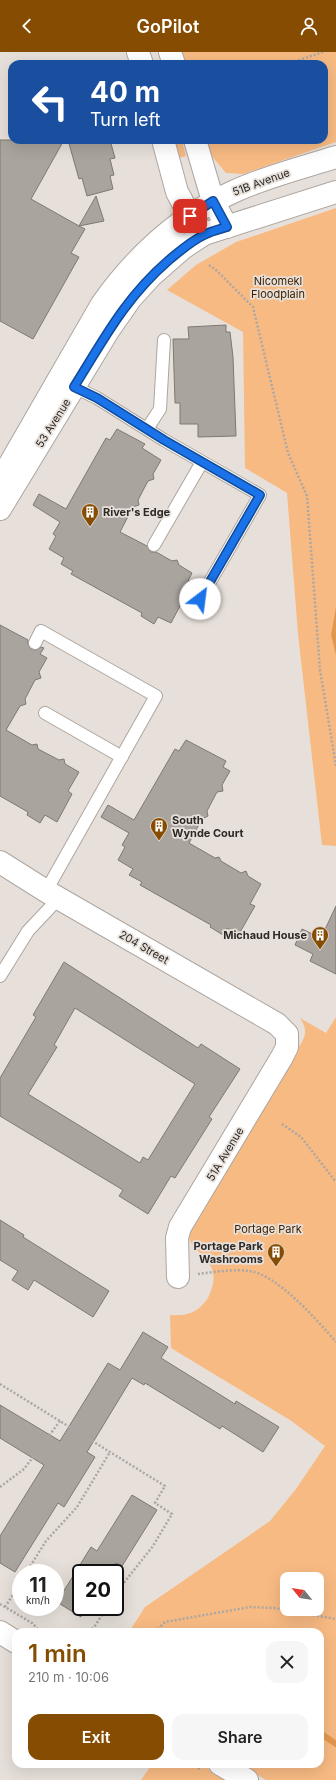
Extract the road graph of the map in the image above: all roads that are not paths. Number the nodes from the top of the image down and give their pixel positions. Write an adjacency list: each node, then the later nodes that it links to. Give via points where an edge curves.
1 (164, 144): 6 (street, via 178,192)
2 (196, 144): 5 (street)
3 (336, 157): 5 (street, 51B Avenue, via 242,188)
4 (336, 192): 7 (street)
5 (213, 201): 6 (street, 51B Avenue); 7 (street)
6 (190, 216): 8 (street); 10 (street, 53 Avenue, via 136,261 119,280 102,304)
7 (227, 227): 8 (street)
8 (204, 234): 10 (street, 53 Avenue, via 183,248 151,276)
9 (164, 340): 11 (lane, via 160,409)
10 (66, 383): 11 (lane, via 97,398); 13 (street, 53 Avenue); 14 (street, 53 Avenue)
11 (146, 429): 12 (lane)
12 (202, 462): 15 (lane); 16 (lane, via 260,495 200,599)
13 (0, 481)
14 (0, 509)
15 (154, 545)
16 (189, 592)
17 (34, 643): 19 (lane, via 41,631 156,696)
18 (45, 713): 19 (lane)
19 (122, 757): 21 (lane)
20 (0, 862): 21 (street, 204 Street)
21 (52, 895): 22 (lane); 23 (street, 204 Street, via 277,1024)
22 (0, 976)
23 (287, 1034): 24 (street, 51A Avenue, via 287,1047 282,1057 180,1228 177,1238)
24 (178, 1277)
25 (0, 1632): 26 (street)
26 (12, 1640)
27 (227, 1768): 28 (street)
28 (247, 1780)

